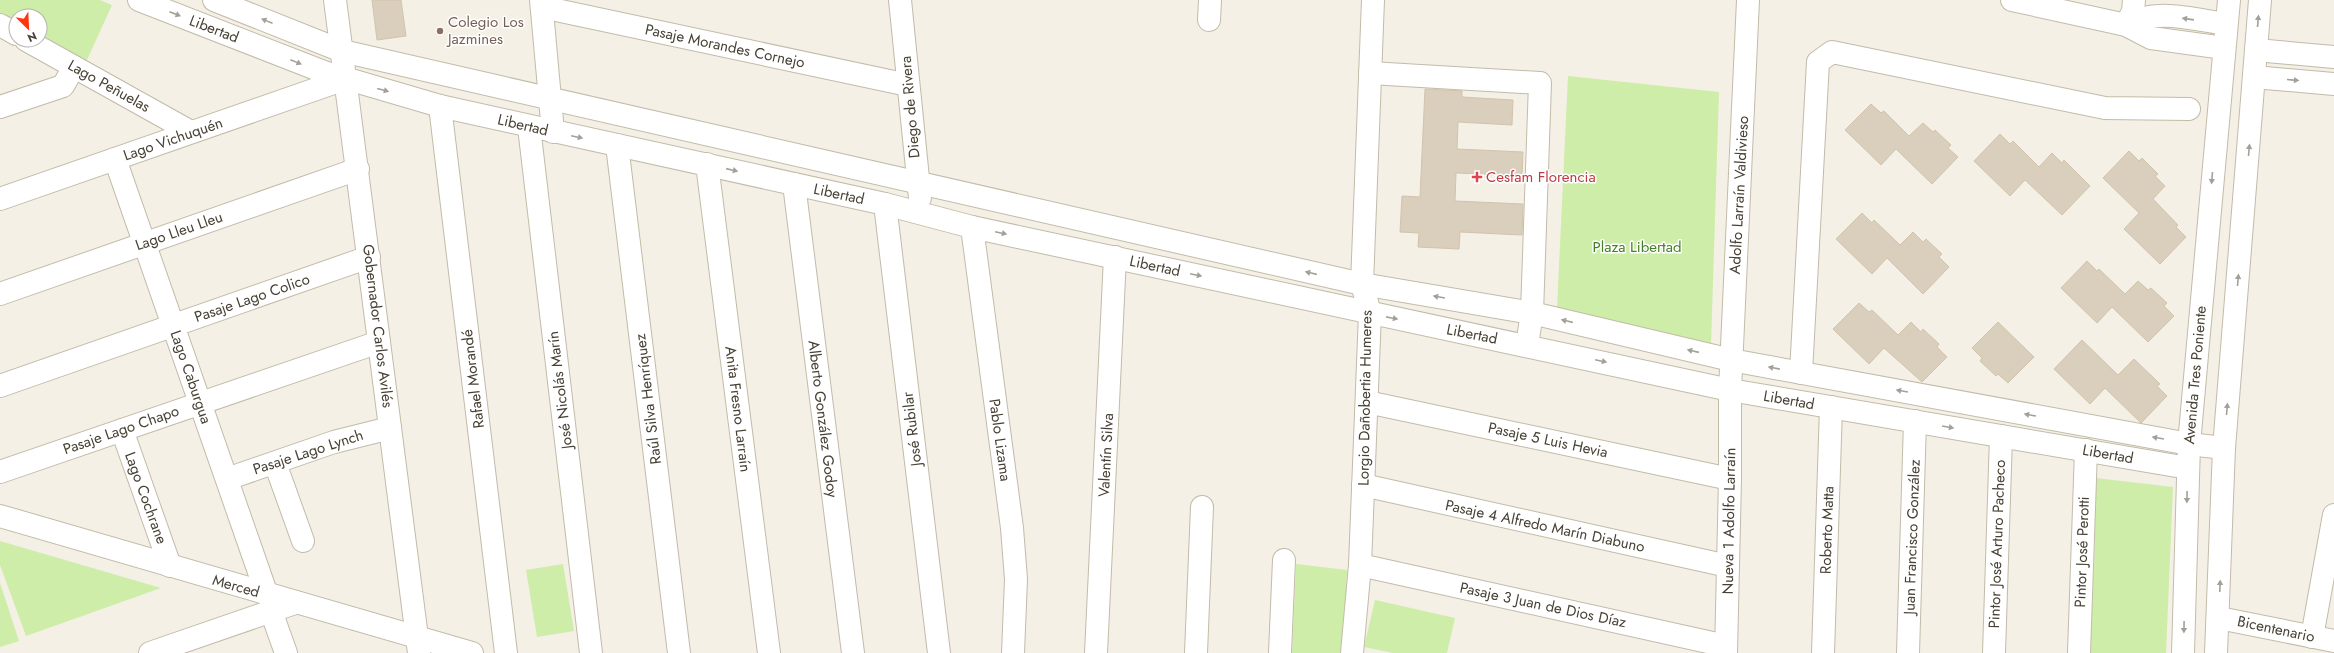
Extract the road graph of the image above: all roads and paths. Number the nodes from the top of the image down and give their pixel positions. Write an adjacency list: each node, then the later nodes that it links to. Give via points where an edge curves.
1 (139, 0): 22 (street, Libertad, one-way to 22)
2 (214, 0): 17 (street, Libertad, one-way to 2)
3 (335, 0): 17 (street, Gobernador Carlos Avilés)
4 (900, 0): 24 (street, Diego de Rivera)
5 (1372, 0): 20 (street, Lorgio Dañobertia Humeres)
6 (1748, 0): 54 (street, Adolfo Larraín Valdivieso)
7 (2012, 0): 13 (street)
8 (2134, 0): 13 (street, via 2133,11)
9 (2229, 0): 12 (street, Avenida Tres Poniente)
10 (2260, 0): 16 (street, one-way to 10)
11 (542, 3): 24 (street, Pasaje Morandes Cornejo); 26 (street)
12 (2226, 24): 13 (street, one-way to 13, via 2159,15 2135,19); 15 (street, Avenida Tres Poniente)
13 (2126, 25): 15 (street, via 2151,38)
14 (40, 48): 19 (street, Lago Peñuelas)
15 (2224, 48): 25 (street, Avenida Tres Poniente)
16 (2256, 50): 18 (street); 21 (street)
17 (342, 51): 22 (street, Gobernador Carlos Avilés); 26 (street, Libertad)
18 (2334, 58)
19 (74, 67): 29 (street, via 63,86); 32 (street, Lago Peñuelas)
20 (1370, 73): 47 (street, Lorgio Dañobertia Humeres); 50 (street, via 1540,83)
21 (2254, 76): 23 (street, one-way to 23); 27 (street)
22 (345, 80): 28 (street, Libertad, one-way to 28); 32 (street, Lago Vichuquén); 37 (street, Gobernador Carlos Avilés)
23 (2334, 84)
24 (908, 85): 39 (street, Diego de Rivera)
25 (2219, 97): 27 (street); 65 (street, Avenida Tres Poniente, one-way to 65)
26 (550, 99): 33 (street); 39 (street, Libertad)
27 (2253, 100): 66 (street, one-way to 27)
28 (440, 106): 31 (street, Libertad); 91 (street, Rafael Morandé)
29 (0, 107)
30 (2189, 109): 55 (street, via 2104,108 1832,52 1818,62)
31 (529, 127): 33 (street, Libertad); 92 (street, José Nicolás Marín)
32 (191, 132): 35 (street, Lago Vichuquén)
33 (553, 132): 34 (street, Libertad, one-way to 34)
34 (617, 145): 36 (street, Libertad); 93 (street, Raúl Silva Henríquez)
35 (115, 159): 40 (street, Lago Vichuquén); 44 (street, Lago Caburgua)
36 (707, 164): 38 (street, Libertad, one-way to 38); 94 (street, Anita Fresno Larraín)
37 (358, 169): 44 (street, Lago Lleu Lleu); 45 (street, Gobernador Carlos Avilés)
38 (794, 184): 41 (street, Libertad); 95 (street, Alberto González Godoy)
39 (918, 184): 42 (street, Diego de Rivera); 47 (street, Libertad, one-way to 39)
40 (0, 199)
41 (885, 204): 42 (street, Libertad); 96 (street, José Rubilar)
42 (922, 214): 43 (street, Libertad)
43 (972, 227): 46 (street, Libertad, one-way to 46); 97 (street, Pablo Lizama, via 1012,528 1016,579)
44 (145, 243): 48 (street, Lago Lleu Lleu); 51 (street, Lago Caburgua)
45 (369, 257): 51 (street, Pasaje Lago Colico); 52 (street, Gobernador Carlos Avilés)
46 (1115, 257): 49 (street, Libertad, one-way to 49); 98 (street, Valentín Silva)
47 (1362, 284): 49 (street, Lorgio Dañobertia Humeres); 50 (street, Libertad, one-way to 47)
48 (0, 294)
49 (1370, 313): 53 (street, Libertad, one-way to 53); 58 (street, Lorgio Dañobertia Humeres)
50 (1532, 313): 53 (street); 54 (street, Libertad, one-way to 50)
51 (173, 325): 56 (street, Pasaje Lago Colico); 59 (street, Lago Caburgua)
52 (380, 342): 59 (street, Pasaje Lago Chapo); 62 (street, Gobernador Carlos Avilés)
53 (1527, 345): 57 (street, Libertad, one-way to 57)
54 (1731, 360): 55 (street, Libertad, one-way to 54); 57 (street, Adolfo Larraín Valdivieso)
55 (1801, 373): 65 (street, Libertad, one-way to 55)
56 (0, 386)
57 (1730, 390): 60 (street, Libertad); 72 (street, Nueva 1 Adolfo Larraín)
58 (1366, 402): 72 (street, Pasaje 5 Luis Hevia); 73 (street, Lorgio Dañobertia Humeres)
59 (200, 403): 63 (street, Pasaje Lago Chapo); 71 (street, Lago Caburgua)
60 (1831, 407): 61 (street, Libertad); 102 (street, Roberto Matta)
61 (1915, 421): 64 (street, Libertad, one-way to 64); 103 (street, Juan Francisco González)
62 (390, 428): 68 (street, Pasaje Lago Lynch, via 349,437); 86 (street, Gobernador Carlos Avilés)
63 (122, 430): 70 (street, Pasaje Lago Chapo); 80 (street, Lago Cochrane)
64 (2000, 436): 67 (street, Libertad); 104 (street, Pintor José Arturo Pacheco)
65 (2189, 444): 66 (street, Libertad); 69 (street, Avenida Tres Poniente)
66 (2224, 448): 83 (street, one-way to 66)
67 (2086, 450): 69 (street, Libertad); 105 (street, Pintor José Perotti)
68 (275, 463): 71 (street, Pasaje Lago Lynch); 77 (street)
69 (2188, 468): 106 (street, Avenida Tres Poniente, one-way to 106)
70 (0, 472)
71 (227, 479): 82 (street, Lago Caburgua)
72 (1730, 479): 81 (street, Nueva 1 Adolfo Larraín)
73 (1363, 485): 79 (street, Lorgio Dañobertia Humeres); 81 (street, Pasaje 4 Alfredo Marín Diabuno)
74 (1202, 507): 99 (street)
75 (2334, 514): 84 (street)
76 (0, 516): 80 (street, Merced)
77 (303, 541)
78 (1284, 560): 100 (street)
79 (1360, 565): 87 (street, Pasaje 3 Juan de Dios Díaz); 101 (street, Lorgio Dañobertia Humeres)
80 (170, 566): 82 (street, Merced)
81 (1728, 566): 87 (street, Nueva 1 Adolfo Larraín)
82 (269, 603): 85 (street); 86 (street, Merced, via 296,603); 89 (street, Lago Caburgua)
83 (2219, 618): 84 (street, Bicentenario); 107 (street)
84 (2324, 643)
85 (196, 645): 88 (street)
86 (418, 646): 90 (street, Merced)
87 (1726, 650)
88 (150, 653)
89 (286, 653)
90 (472, 653)
91 (506, 653)
92 (591, 653)
93 (678, 653)
94 (769, 653)
95 (852, 653)
96 (939, 653)
97 (1013, 653)
98 (1096, 653)
99 (1196, 653)
100 (1280, 653)
101 (1352, 653)
102 (1823, 653)
103 (1908, 653)
104 (1994, 653)
105 (2079, 653)
106 (2184, 653)
107 (2216, 653)

